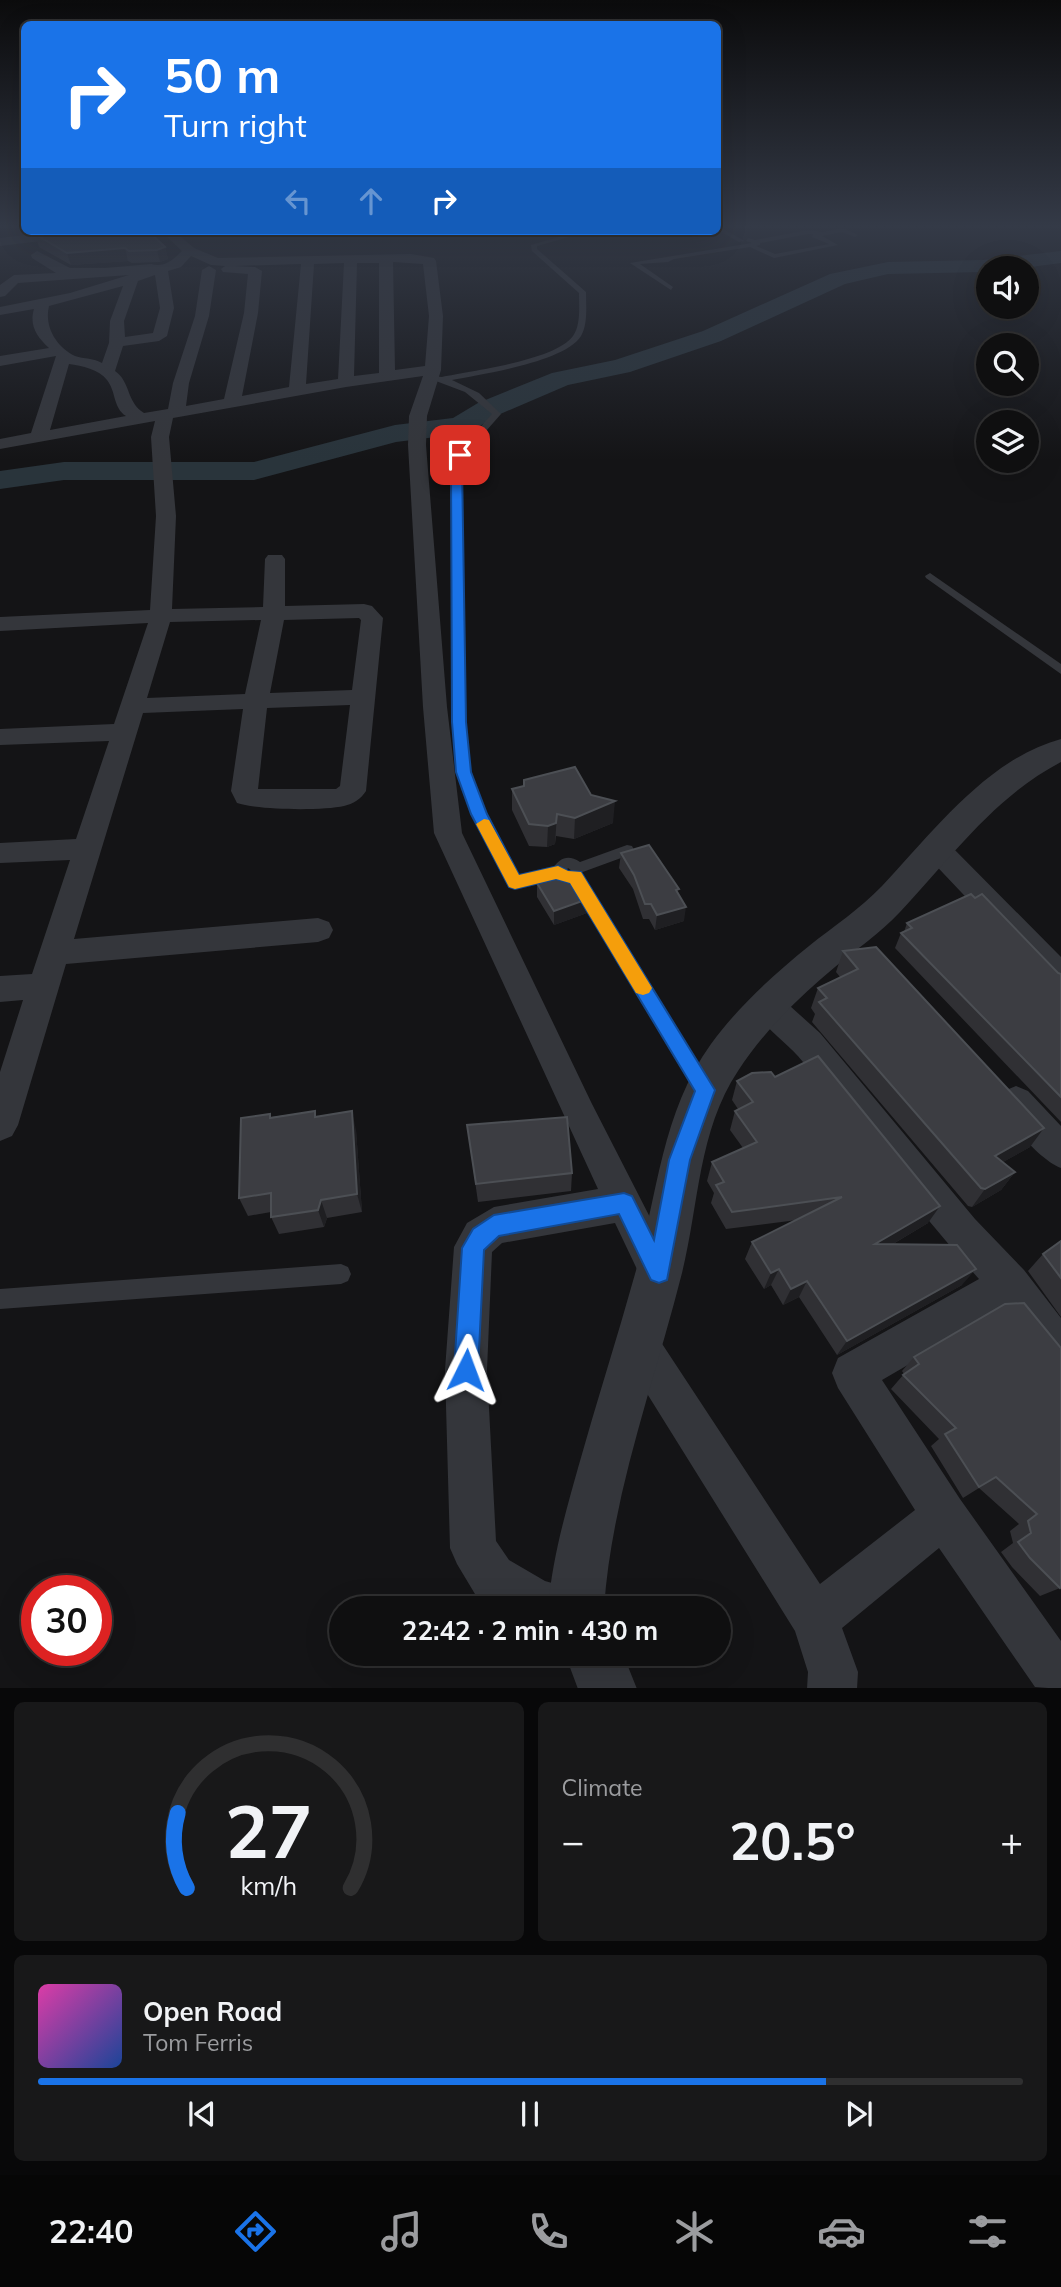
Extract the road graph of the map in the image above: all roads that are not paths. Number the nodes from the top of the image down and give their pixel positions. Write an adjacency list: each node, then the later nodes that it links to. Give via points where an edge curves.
1 (36, 304): 11 (street); 15 (street, via 43,334)
2 (125, 304): 14 (street, via 117,321)
3 (168, 304): 13 (street)
4 (204, 304): 12 (street)
5 (252, 304): 22 (street)
6 (305, 304): 21 (street)
7 (349, 304): 20 (street)
8 (386, 304): 18 (street)
9 (434, 304): 19 (street)
10 (582, 304): 19 (lane, via 580,327 572,344 548,356)
11 (0, 311)
12 (202, 316): 13 (street); 23 (street)
13 (172, 330): 14 (street)
14 (117, 343): 17 (street)
15 (63, 353): 16 (street); 17 (street); 25 (street)
16 (0, 361)
17 (107, 372): 24 (street, via 114,377 127,410)
18 (387, 375): 19 (street); 20 (street)
19 (437, 376): 42 (lane, via 464,387 496,416 457,464 463,772 511,879 521,883 558,872 565,877); 53 (street, via 418,416 417,445 448,833)
20 (346, 382): 21 (street)
21 (298, 390): 22 (street)
22 (232, 402): 23 (street)
23 (170, 414): 24 (street); 30 (street, via 160,438 166,516)
24 (142, 419): 25 (street)
25 (39, 437): 26 (street)
26 (0, 444)
27 (275, 559): 29 (street)
28 (930, 576): 32 (lane)
29 (274, 613): 30 (street); 33 (street, via 369,614); 34 (street)
30 (161, 616): 31 (street); 35 (street)
31 (0, 624)
32 (1061, 670)
33 (363, 697): 34 (street); 34 (street, via 353,791 340,798 246,796)
34 (256, 701): 35 (street)
35 (129, 719): 36 (street); 39 (street)
36 (0, 737)
37 (1061, 749): 38 (street, via 993,790)
38 (936, 848): 45 (street); 48 (street, via 886,904 866,941 819,959)
39 (88, 849): 41 (street); 44 (street)
40 (627, 850): 42 (lane)
41 (0, 853)
42 (576, 872): 50 (lane)
43 (318, 930): 44 (street)
44 (55, 953): 46 (street)
45 (1061, 978)
46 (44, 986): 47 (street); 51 (street)
47 (0, 989)
48 (769, 1007): 50 (street, via 748,1026); 56 (street, via 808,1043)
49 (996, 1081): 52 (street)
50 (705, 1090): 54 (street, via 680,1160)
51 (0, 1125)
52 (1061, 1151)
53 (624, 1203): 54 (street); 61 (street, via 494,1226 473,1248 466,1370 473,1548 492,1577)
54 (659, 1272): 58 (street)
55 (341, 1274): 57 (lane)
56 (1010, 1284): 59 (street); 60 (street, via 853,1374)
57 (0, 1299)
58 (637, 1341): 62 (street, via 584,1540); 63 (street)
59 (1061, 1350)
60 (944, 1515): 63 (street); 64 (street, via 1052,1670)
61 (526, 1596)
62 (577, 1596)
63 (815, 1619): 65 (street, via 833,1672)
64 (1061, 1675)
65 (832, 1688)

